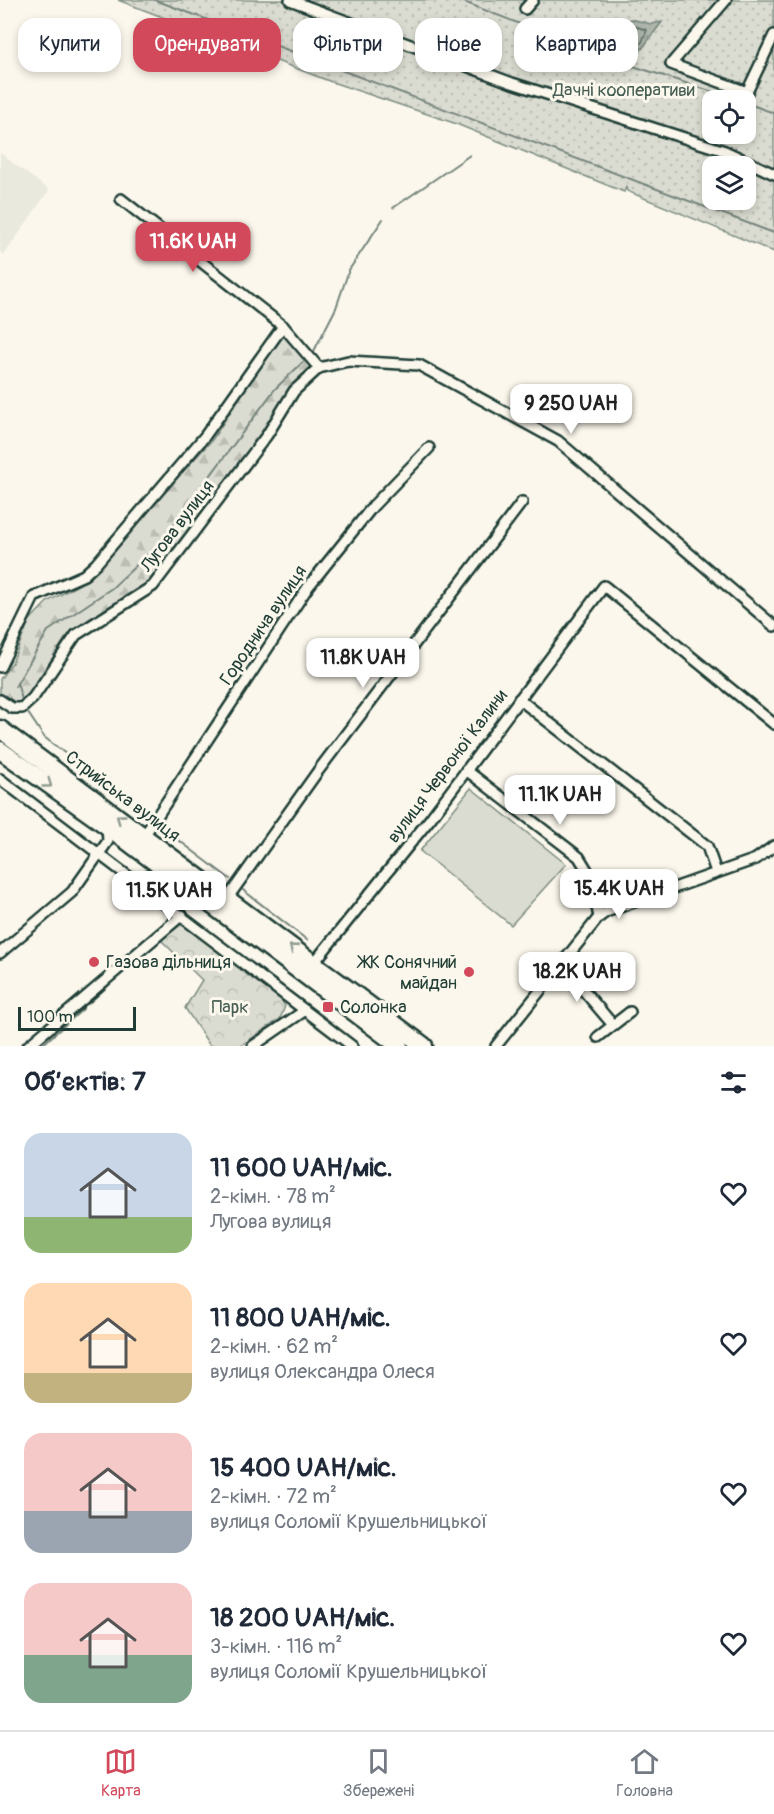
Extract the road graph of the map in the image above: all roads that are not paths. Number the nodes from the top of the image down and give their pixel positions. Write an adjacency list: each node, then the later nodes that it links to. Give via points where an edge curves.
1 (290, 0): 6 (street, via 512,83 725,151)
2 (533, 0): 4 (street)
3 (726, 0): 5 (street, via 671,64 747,92)
4 (525, 9)
5 (774, 35)
6 (774, 174)
7 (121, 199): 8 (street)
8 (283, 326): 9 (street); 13 (street, Лугова вулиця, via 205,436 96,564 84,575 34,597)
9 (319, 368): 12 (street, via 348,361 418,365 558,441); 15 (street, Лугова вулиця, via 294,391 267,435 153,586 76,635 22,708 12,708)
10 (429, 448): 22 (street, Городнича вулиця, via 373,506 308,587)
11 (522, 502): 26 (street)
12 (774, 626)
13 (0, 667)
14 (519, 699): 16 (street, вулиця Червоної Калини, via 604,586); 19 (street, вулиця Червоної Калини); 25 (street, via 707,846)
15 (0, 700)
16 (774, 724)
17 (0, 729): 22 (highway, Стрийська вулиця, one-way to 17)
18 (0, 750): 21 (highway, Стрийська вулиця, one-way to 21)
19 (466, 770): 28 (street, via 579,858 590,874); 30 (street, вулиця Червоної Калини)
20 (0, 779): 24 (street)
21 (106, 826): 22 (highway, Стрийська вулиця); 24 (street, via 109,838)
22 (145, 831): 24 (street); 26 (highway, Стрийська вулиця); 39 (highway, Стрийська вулиця)
23 (774, 846): 25 (street, via 756,859)
24 (102, 850): 27 (street); 29 (street, via 72,892)
25 (716, 872): 28 (street, via 614,907)
26 (227, 898): 30 (highway, Стрийська вулиця, one-way to 26)
27 (182, 915): 32 (street); 36 (street)
28 (598, 917): 31 (street)
29 (0, 953)
30 (313, 964): 40 (highway, Стрийська вулиця)
31 (561, 964): 34 (street); 41 (street)
32 (304, 1011): 37 (street); 38 (street)
33 (630, 1012): 34 (street)
34 (613, 1025): 35 (street)
35 (597, 1037)
36 (28, 1046)
37 (253, 1046)
38 (352, 1046)
39 (399, 1046)
40 (424, 1046)
41 (496, 1046)

